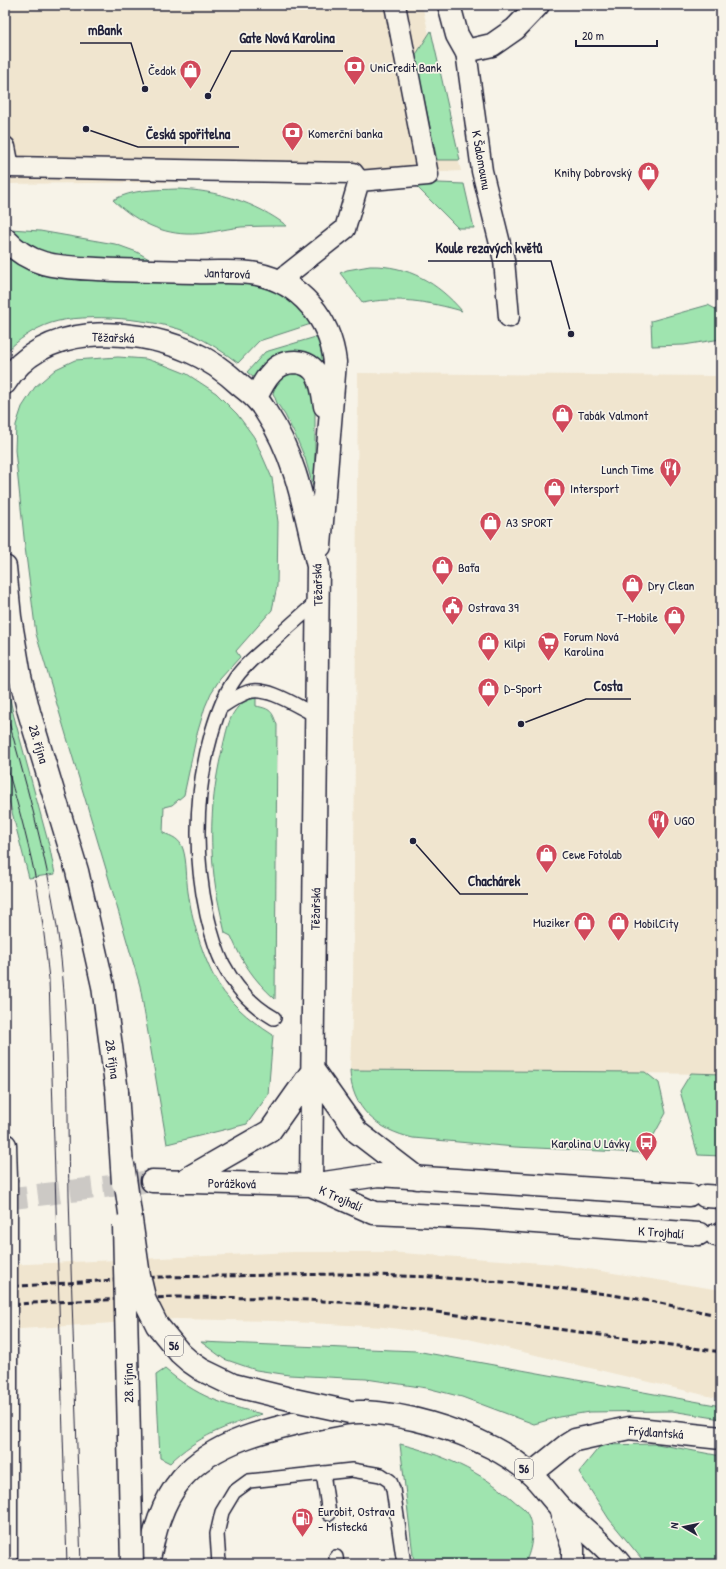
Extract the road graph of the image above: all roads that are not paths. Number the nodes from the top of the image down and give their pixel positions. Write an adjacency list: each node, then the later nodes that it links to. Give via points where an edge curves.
1 (395, 5): 6 (street, via 428,175)
2 (449, 5): 4 (main road, K Šalomounu, via 457,35)
3 (538, 5): 4 (main road, via 515,29 492,45)
4 (466, 51): 9 (street, K Šalomounu, via 482,171 504,260)
5 (5, 147): 6 (street, via 9,167 353,173)
6 (359, 180): 8 (street, via 345,229)
7 (5, 239): 8 (main road, Jantarová, via 32,260 52,266 244,273)
8 (279, 281): 12 (main road, Jantarová, via 307,300 322,319 331,341 335,362)
9 (509, 317)
10 (5, 383): 11 (main road, Těžařská, via 19,364 54,343 83,336 121,335 160,341 190,351 221,370)
11 (256, 398): 12 (main road, Jantarová, via 266,380 277,368 288,363 312,367 323,388); 14 (main road, Těžařská, via 287,450 296,475)
12 (328, 434): 14 (main road, Jantarová)
13 (5, 566): 21 (main road, 28. října, bridge, via 20,676 77,871 103,986 118,1092)
14 (318, 566): 15 (main road, Těžařská)
15 (318, 601): 16 (lane, via 239,674); 17 (main road, Těžařská)
16 (221, 707): 17 (lane, via 248,692 258,690 268,692); 18 (lane, via 209,745 200,802 198,839 202,891 215,944 230,975 245,997)
17 (317, 716): 19 (main road, Těžařská)
18 (274, 1018)
19 (313, 1070): 22 (main road, via 357,1132); 25 (main road, via 270,1131); 27 (main road, Těžařská)
20 (5, 1145): 23 (main road)
21 (123, 1164): 30 (main road, 56, bridge, via 145,1301 157,1325 180,1353 202,1370 233,1385); 37 (main road, 28. října, bridge)
22 (417, 1178): 27 (main road, K Trojhalí, via 378,1176); 28 (main road, K Trojhalí)
23 (6, 1179): 26 (main road, bridge); 36 (main road, bridge)
24 (152, 1181): 25 (main road, Porážková)
25 (181, 1182): 27 (main road, Porážková)
26 (5, 1183)
27 (311, 1185): 29 (main road, K Trojhalí, via 374,1213)
28 (705, 1196)
29 (712, 1235)
30 (350, 1412): 33 (main road, 56, via 380,1413 440,1426 505,1455); 38 (main road, 56, via 256,1434 218,1450 199,1462 180,1481 162,1509)
31 (721, 1438): 33 (main road, Frýdlantská, via 629,1428 575,1440)
32 (324, 1473): 35 (lane); 39 (lane, via 249,1481 234,1492 222,1512 217,1534); 40 (lane, via 352,1470 381,1475 390,1481)
33 (531, 1474): 34 (main road, 56)
34 (560, 1507): 41 (main road, 56, via 573,1548); 42 (main road, 56)
35 (329, 1514)
36 (6, 1564)
37 (132, 1564)
38 (148, 1564)
39 (219, 1564)
40 (404, 1564)
41 (573, 1564)
42 (620, 1564)

